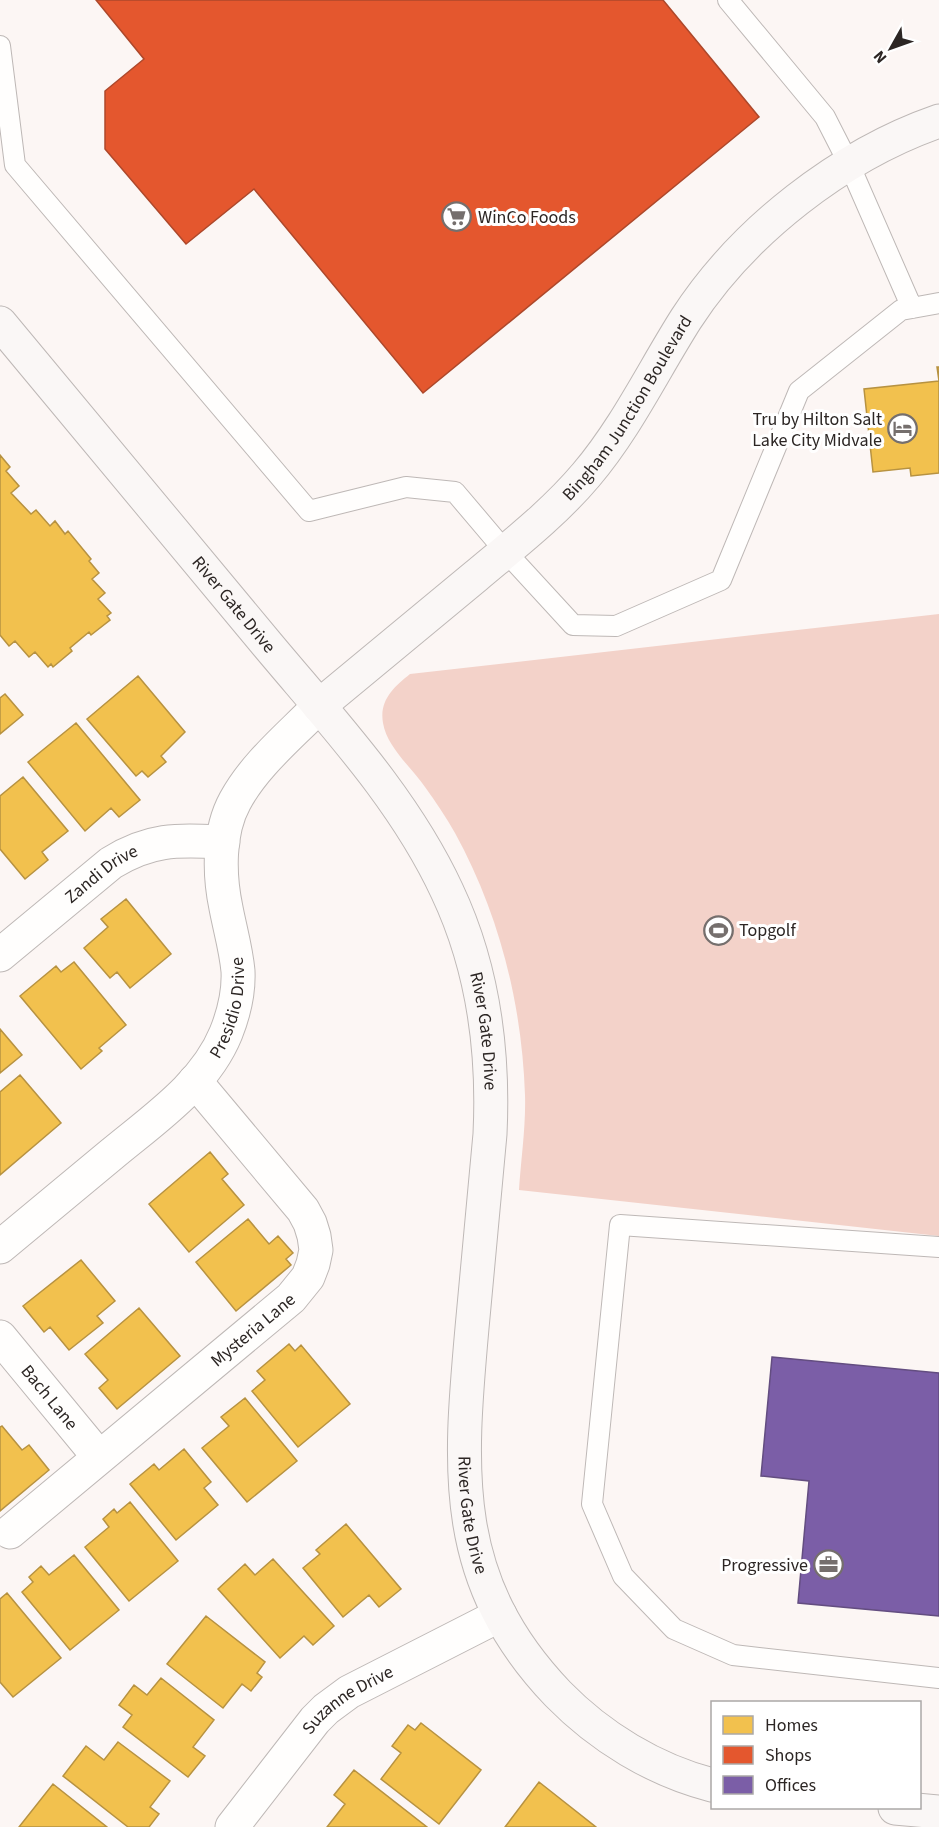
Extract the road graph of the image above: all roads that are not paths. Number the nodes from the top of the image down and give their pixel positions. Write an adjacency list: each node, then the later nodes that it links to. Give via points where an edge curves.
1 (728, 0): 4 (lane, via 825,117)
2 (0, 46): 8 (lane, via 15,165 309,511 406,488 455,492)
3 (939, 121): 4 (street, Bingham Junction Boulevard)
4 (849, 164): 6 (lane); 8 (street, Bingham Junction Boulevard, via 788,207 735,257 688,316 627,418 586,476)
5 (939, 303): 6 (lane)
6 (912, 308): 8 (lane, via 901,310 799,391 721,580 616,626 573,625)
7 (0, 323): 9 (street, River Gate Drive)
8 (505, 551): 9 (street, Bingham Junction Boulevard)
9 (319, 706): 10 (street, Presidio Drive, via 244,786 234,803); 18 (street, River Gate Drive, via 388,793 431,858 463,931 484,1011 492,1101 465,1412 464,1469 474,1547)
10 (223, 842): 11 (street, Zandi Drive, via 170,841 126,854); 12 (street, Presidio Drive, via 224,893 236,950 237,994 214,1058)
11 (0, 955)
12 (195, 1081): 13 (street, Presidio Drive); 16 (street, Mysteria Lane, via 303,1210 314,1236 313,1264 291,1298)
13 (3, 1239)
14 (939, 1247): 19 (lane, via 620,1225 592,1504 623,1576 674,1629 733,1655)
15 (0, 1337): 16 (street, Bach Lane)
16 (99, 1457): 17 (street, Mysteria Lane)
17 (10, 1532)
18 (500, 1615): 20 (street, River Gate Drive, via 533,1665 591,1724 649,1761); 23 (street, Suzanne Drive, via 349,1692 332,1705 315,1720)
19 (939, 1678)
20 (711, 1785)
21 (906, 1809): 22 (street)
22 (939, 1812)
23 (232, 1827)

